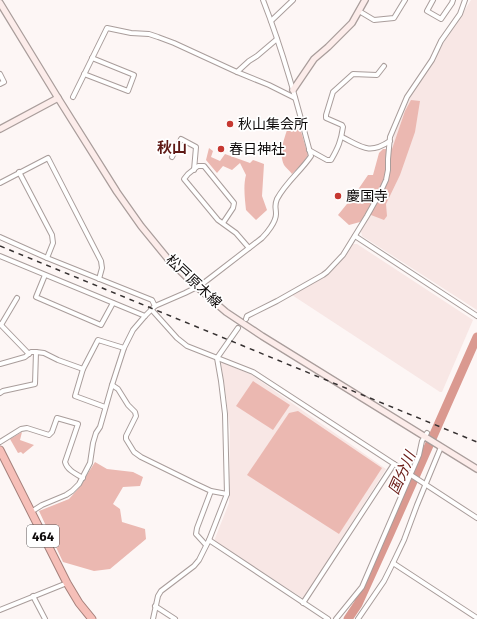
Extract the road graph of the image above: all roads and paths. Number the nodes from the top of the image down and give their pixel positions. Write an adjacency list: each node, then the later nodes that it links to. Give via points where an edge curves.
1 (263, 0): 10 (street)
2 (293, 0): 10 (street)
3 (404, 0): 9 (street, via 394,18 374,20)
4 (433, 0): 5 (street, via 427,11 441,18)
5 (453, 0)
6 (466, 0): 24 (street, via 460,14 407,98)
7 (362, 1): 9 (main road)
8 (0, 3): 20 (main road, 松戸原木線)
9 (359, 11): 18 (main road, via 352,24 314,59)
10 (271, 21): 11 (street)
11 (277, 39): 14 (street); 18 (street)
12 (92, 58): 14 (street, via 108,28 149,34); 16 (street); 16 (street, via 134,75 128,91)
13 (384, 66): 23 (street, via 377,75 353,74 332,92 326,118 342,125)
14 (237, 72): 21 (street, via 269,84)
15 (0, 74): 17 (street, via 4,82)
16 (84, 74): 19 (street)
17 (0, 84)
18 (293, 90): 21 (street)
19 (73, 97)
20 (58, 98): 22 (main road); 38 (main road, 松戸原木線, via 141,226 168,259)
21 (295, 98): 25 (street)
22 (0, 129)
23 (342, 137): 24 (street, via 370,149); 25 (street, via 331,160)
24 (390, 141): 31 (street, via 386,180)
25 (309, 150): 33 (street, via 311,156 276,200 276,217 271,228)
26 (172, 157): 27 (street, via 181,139 196,147)
27 (194, 170): 30 (street, via 184,179); 30 (street, via 198,166 204,166 234,203)
28 (19, 172): 29 (street); 35 (street, via 52,235 53,243); 37 (street, via 48,158 101,261)
29 (0, 183)
30 (223, 223): 33 (street)
31 (355, 236): 43 (street); 44 (street, via 343,255 326,272)
32 (0, 237): 35 (street)
33 (249, 248): 38 (street)
34 (0, 256): 36 (street)
35 (47, 258): 37 (street)
36 (45, 275): 40 (street); 40 (street, via 36,297 101,326)
37 (99, 279): 41 (street, via 152,300)
38 (196, 287): 41 (street); 56 (main road, 松戸原木線, via 250,328)
39 (17, 298): 45 (street)
40 (113, 303): 42 (street)
41 (153, 307): 42 (street); 50 (street, via 180,341)
42 (145, 316): 47 (street, via 133,330)
43 (477, 316)
44 (246, 318)
45 (0, 324): 49 (street)
46 (238, 328): 50 (street)
47 (124, 348): 52 (street, via 98,340); 53 (street)
48 (36, 352): 49 (street); 52 (street); 54 (street, via 35,384)
49 (29, 354): 51 (street)
50 (217, 358): 60 (street, via 252,372); 66 (street, via 225,414)
51 (0, 364)
52 (83, 369): 55 (street, via 75,396)
53 (112, 385): 55 (street); 65 (street, via 135,412 136,416 126,436 134,452 165,470)
54 (0, 393)
55 (105, 407): 63 (street, via 93,443 90,463)
56 (426, 434): 58 (main road, 松戸原木線); 62 (street)
57 (0, 442): 63 (street, via 27,428 49,435 58,418 78,424 65,462 70,470)
58 (442, 447): 61 (main road, 松戸原木線); 64 (street)
59 (0, 450): 67 (highway, 464)
60 (394, 464): 62 (street); 74 (street)
61 (477, 469)
62 (411, 474): 64 (street); 83 (street, via 362,586)
63 (83, 478): 67 (street, via 66,495)
64 (426, 484): 68 (street); 71 (street)
65 (211, 491): 66 (street); 70 (street, via 196,534)
66 (227, 494): 69 (street)
67 (31, 512): 72 (highway, 464)
68 (477, 518)
69 (209, 540): 70 (street); 74 (street)
70 (206, 545): 75 (street, via 194,566 161,591)
71 (393, 563): 77 (street); 84 (street)
72 (66, 583): 73 (street); 79 (highway, 464)
73 (33, 596): 76 (street); 78 (street)
74 (303, 603): 82 (street)
75 (155, 606): 80 (street); 81 (street)
76 (0, 610)
77 (477, 618)
78 (45, 619)
79 (92, 619)
80 (153, 619)
81 (175, 619)
82 (328, 619)
83 (336, 619)
84 (358, 619)

